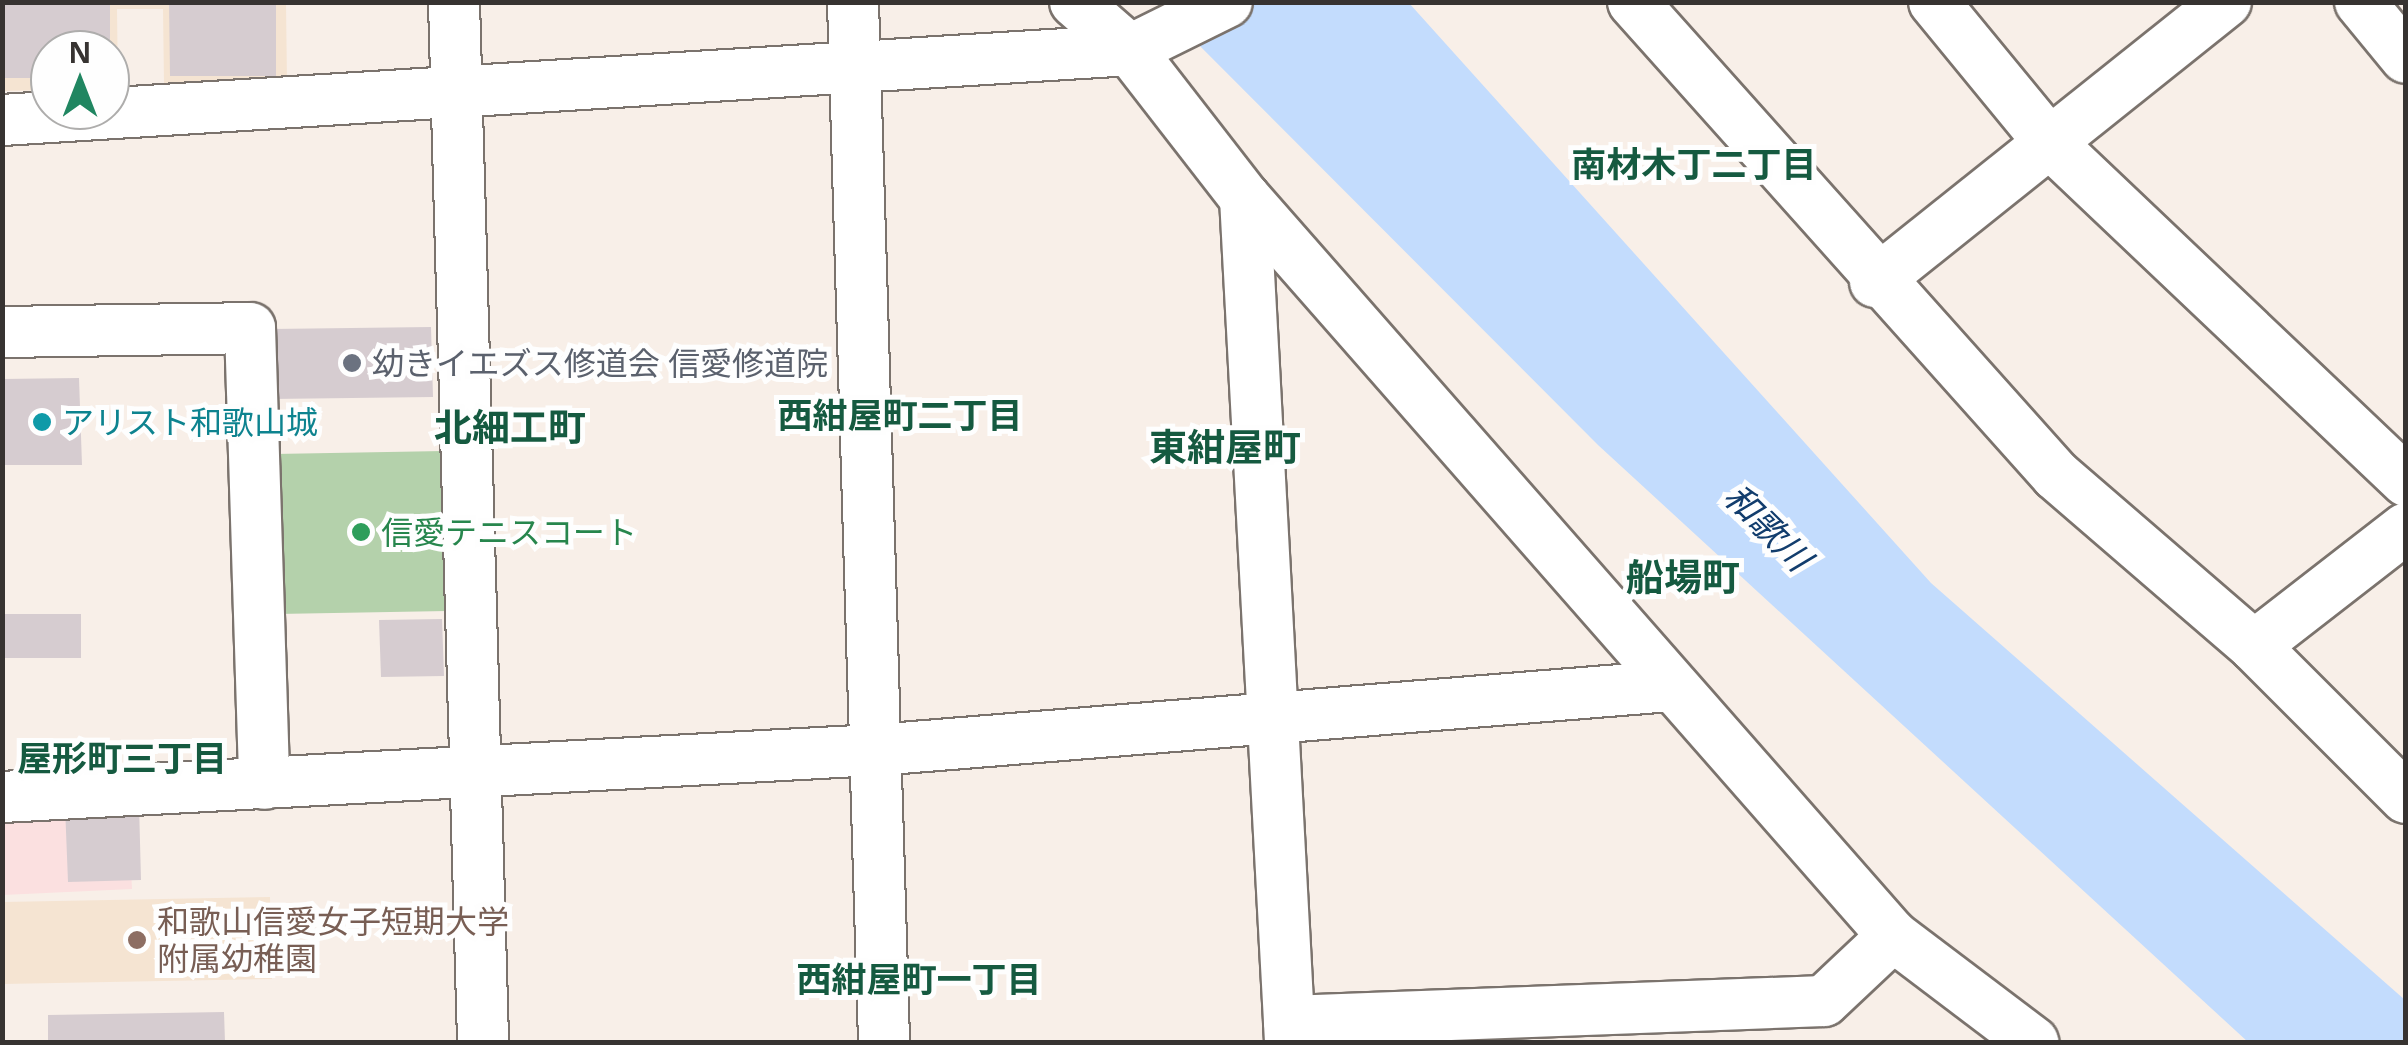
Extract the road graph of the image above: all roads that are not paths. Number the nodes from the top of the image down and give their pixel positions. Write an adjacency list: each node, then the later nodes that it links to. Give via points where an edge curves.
1 (454, 2): 12 (street)
2 (853, 2): 11 (street)
3 (1075, 2): 9 (street)
4 (1228, 2): 9 (street)
5 (1633, 2): 16 (street)
6 (1934, 2): 14 (street)
7 (2226, 2): 14 (street)
8 (2360, 2): 10 (street)
9 (1145, 44): 11 (street); 15 (street)
10 (2406, 58)
11 (854, 71): 12 (street); 23 (street)
12 (455, 94): 13 (street); 24 (street)
13 (2, 120)
14 (2048, 141): 16 (street); 18 (street)
15 (1245, 198): 21 (street); 22 (street)
16 (1875, 282): 20 (street, via 2056,475)
17 (2, 332): 25 (street, via 250,328)
18 (2406, 481)
19 (2406, 528): 20 (street)
20 (2254, 646): 27 (street)
21 (1669, 686): 22 (street); 28 (street)
22 (1277, 721): 23 (street); 29 (street)
23 (876, 750): 24 (street); 31 (street)
24 (477, 772): 25 (street); 30 (street)
25 (264, 784): 26 (street)
26 (2, 797)
27 (2406, 798)
28 (1894, 936): 29 (street, via 1824,1000); 32 (street)
29 (1290, 1032)
30 (484, 1042)
31 (884, 1042)
32 (2033, 1042)

